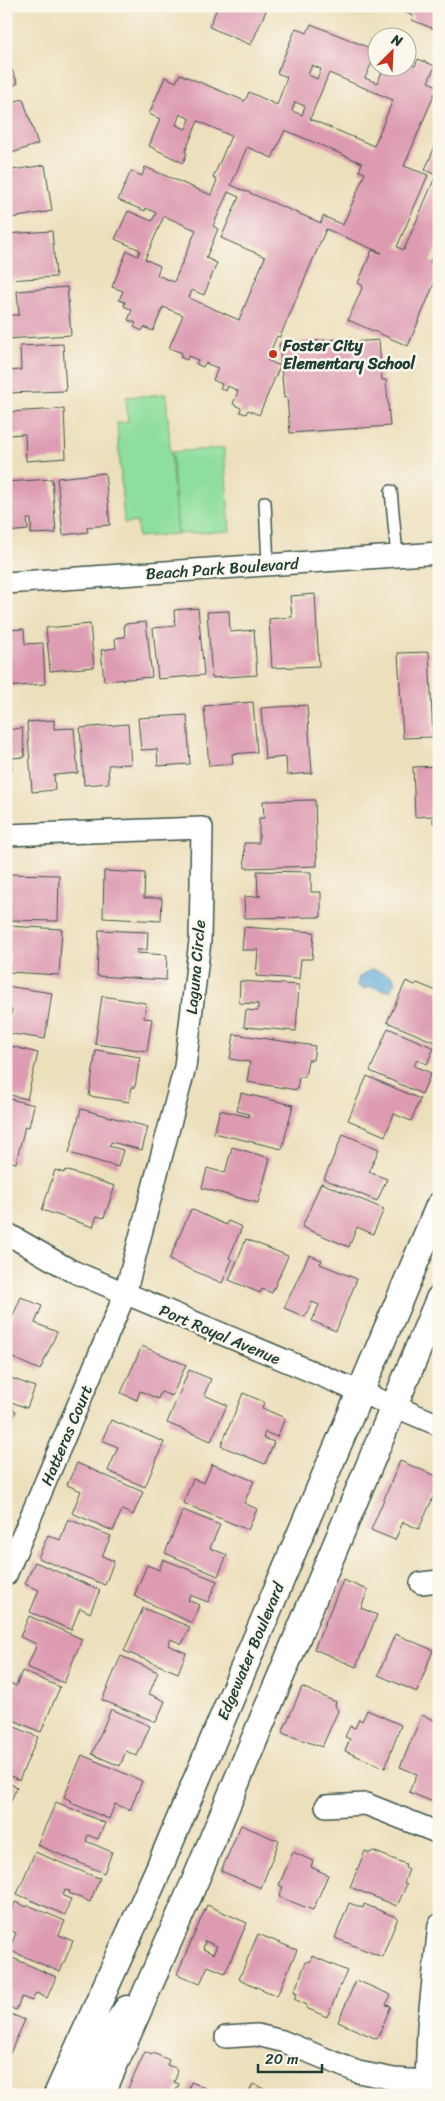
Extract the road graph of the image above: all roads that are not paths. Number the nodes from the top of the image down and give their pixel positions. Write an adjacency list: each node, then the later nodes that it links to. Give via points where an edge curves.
1 (391, 491): 4 (lane)
2 (265, 502): 5 (lane)
3 (439, 553): 4 (street, Beach Park Boulevard)
4 (397, 555): 5 (street, Beach Park Boulevard)
5 (268, 564): 6 (street, Beach Park Boulevard)
6 (6, 583)
7 (6, 834): 10 (street, Laguna Circle, via 202,828 200,941 185,1067)
8 (439, 1206): 12 (street, Edgewater Boulevard)
9 (6, 1233): 10 (street, Port Royal Avenue, via 70,1270)
10 (125, 1294): 12 (street, Port Royal Avenue); 15 (street, Hatteras Court)
11 (439, 1299): 13 (street)
12 (360, 1393): 13 (street, Port Royal Avenue); 22 (street, Edgewater Boulevard, via 160,1866)
13 (394, 1405): 14 (street, Port Royal Avenue); 19 (street)
14 (439, 1425)
15 (6, 1575)
16 (326, 1806): 17 (street, via 366,1804)
17 (439, 1833)
18 (439, 1925): 21 (street, via 428,2028)
19 (158, 1965): 23 (street, via 101,2047); 24 (street)
20 (226, 2037): 21 (street, via 257,2034 358,2072)
21 (427, 2088)
22 (57, 2095)
23 (79, 2095)
24 (101, 2095)

